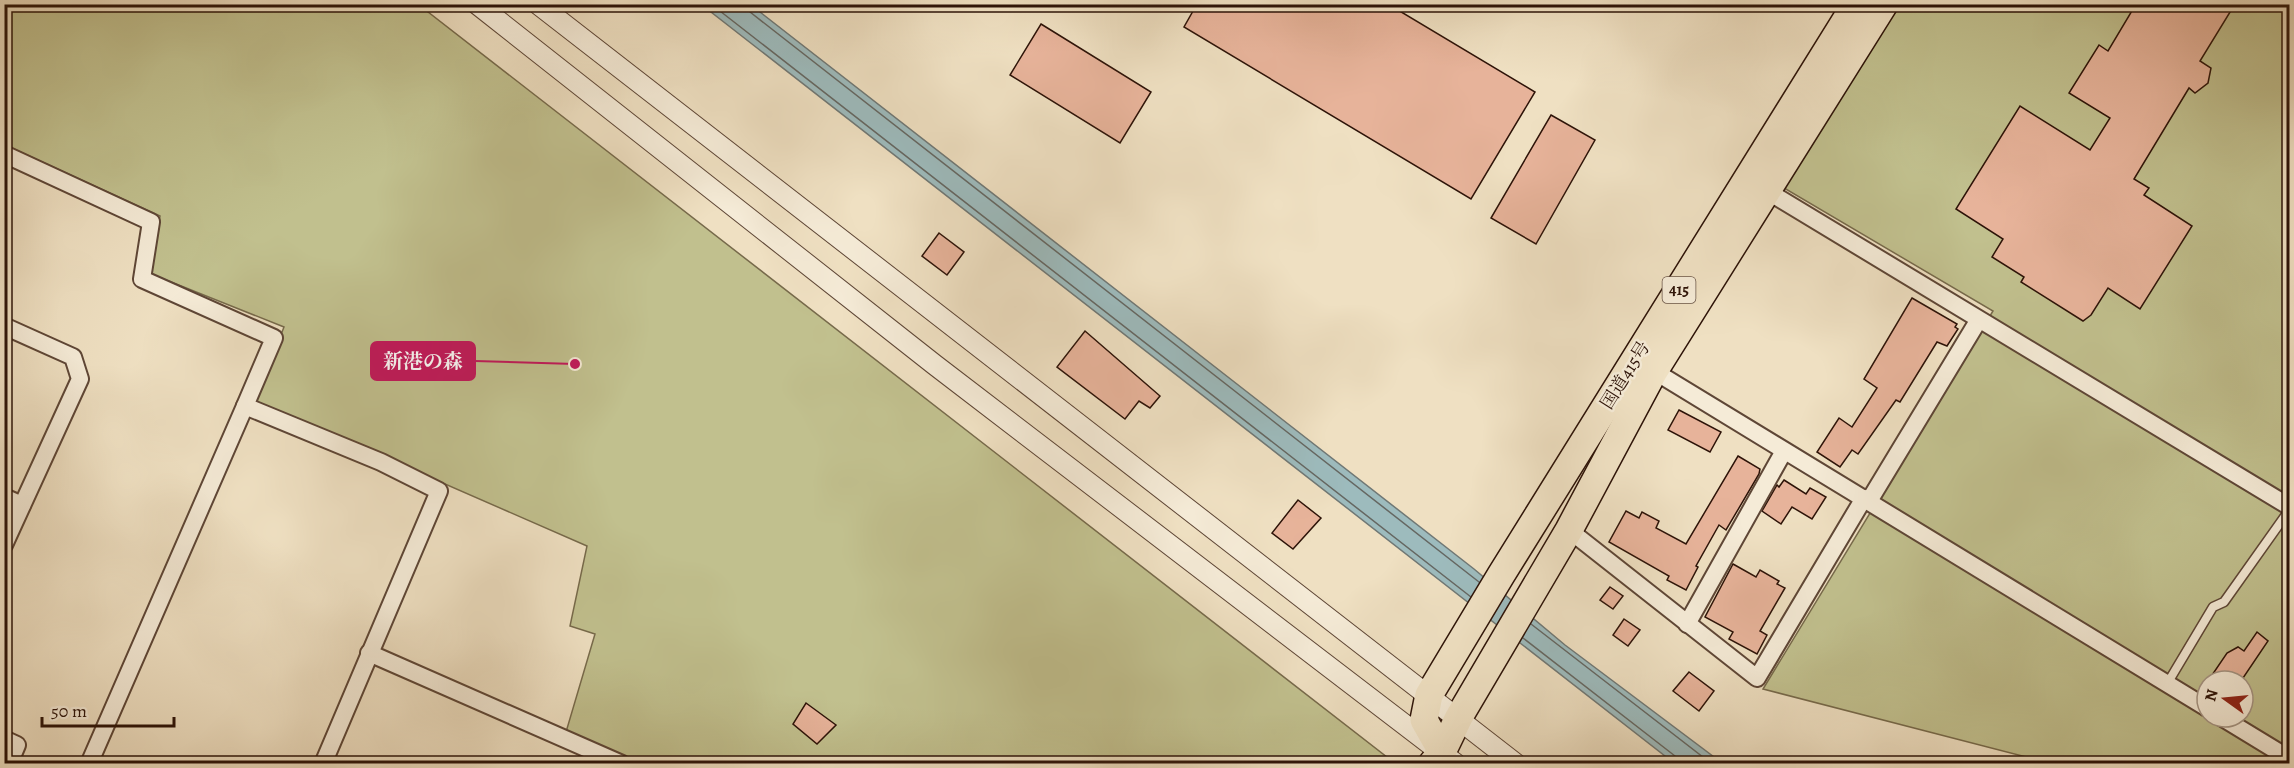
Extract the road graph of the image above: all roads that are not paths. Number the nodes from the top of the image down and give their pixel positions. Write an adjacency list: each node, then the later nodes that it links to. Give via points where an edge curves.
1 (477, 4): 27 (street)
2 (538, 4): 21 (street)
3 (1856, 4): 21 (highway, 国道415号 / 415)
4 (1884, 4): 6 (highway, 国道415号 / 415)
5 (4, 154): 10 (street, via 151,222 142,279 274,339)
6 (1767, 191): 7 (street); 9 (highway, 国道415号 / 415)
7 (1978, 321): 13 (street); 15 (street)
8 (4, 326): 14 (street, via 73,357 80,379)
9 (1654, 371): 11 (street); 16 (highway, 国道415号 / 415)
10 (245, 406): 19 (street, via 381,462 439,491); 29 (street)
11 (1784, 451): 13 (street); 18 (street)
12 (4, 497): 14 (street)
13 (1866, 500): 18 (street, via 1757,678); 20 (street)
14 (22, 505): 17 (street)
15 (2289, 508): 20 (lane, via 2224,602 2213,607)
16 (1569, 530): 18 (street); 23 (highway, 国道415号 / 415)
17 (4, 545)
18 (1687, 624)
19 (369, 653): 30 (street); 31 (street)
20 (2168, 684): 22 (street)
21 (1429, 695): 23 (street); 27 (highway, 国道415号 / 415, via 1424,720)
22 (2195, 701)
23 (1458, 717): 27 (highway, 国道415号 / 415); 32 (street)
24 (2240, 729): 26 (street)
25 (4, 739): 28 (street, via 17,745)
26 (2289, 759)
27 (1443, 760)
28 (9, 764)
29 (90, 764)
30 (323, 764)
31 (622, 764)
32 (1516, 764)

